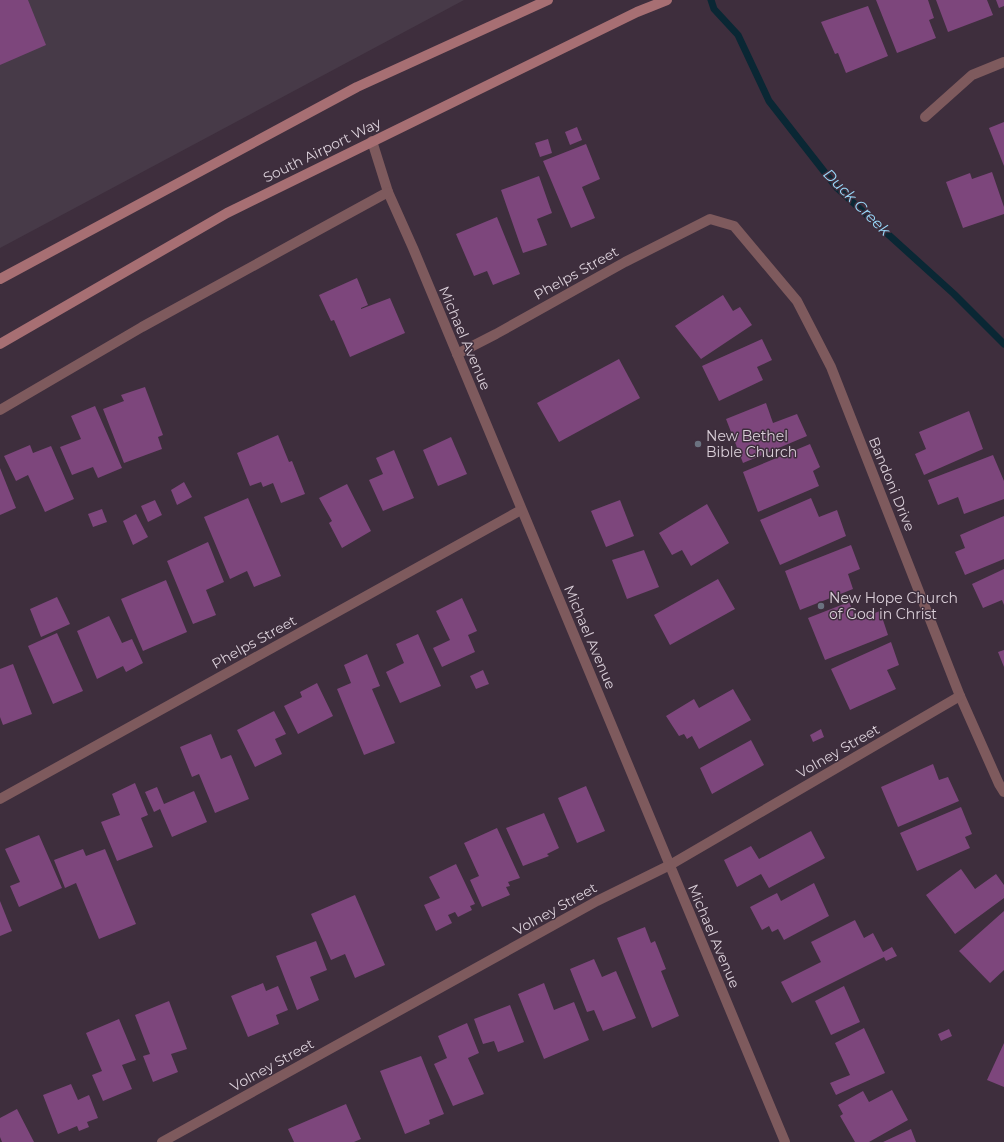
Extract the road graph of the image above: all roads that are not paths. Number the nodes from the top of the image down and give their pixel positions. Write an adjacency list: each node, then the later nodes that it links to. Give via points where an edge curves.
1 (548, 0): 8 (main road, via 357,87)
2 (667, 0): 5 (main road, South Airport Way, via 637,12)
3 (1004, 62): 4 (street, via 972,75)
4 (925, 117)
5 (372, 141): 6 (street, Michael Avenue); 9 (main road, South Airport Way, via 227,213)
6 (388, 192): 10 (street, Michael Avenue); 11 (street, via 142,327)
7 (710, 219): 10 (street, Phelps Street, via 625,262); 13 (street, Bandoni Drive, via 734,226 797,301 830,367)
8 (0, 279)
9 (0, 344)
10 (457, 354): 12 (street, Michael Avenue)
11 (0, 410)
12 (522, 510): 15 (street, Phelps Street); 16 (street, Michael Avenue)
13 (960, 696): 14 (street, Bandoni Drive); 16 (street, Volney Street)
14 (1004, 792)
15 (0, 799)
16 (670, 865): 17 (street, Volney Street, via 597,901); 18 (street, Michael Avenue)
17 (162, 1142)
18 (785, 1142)

